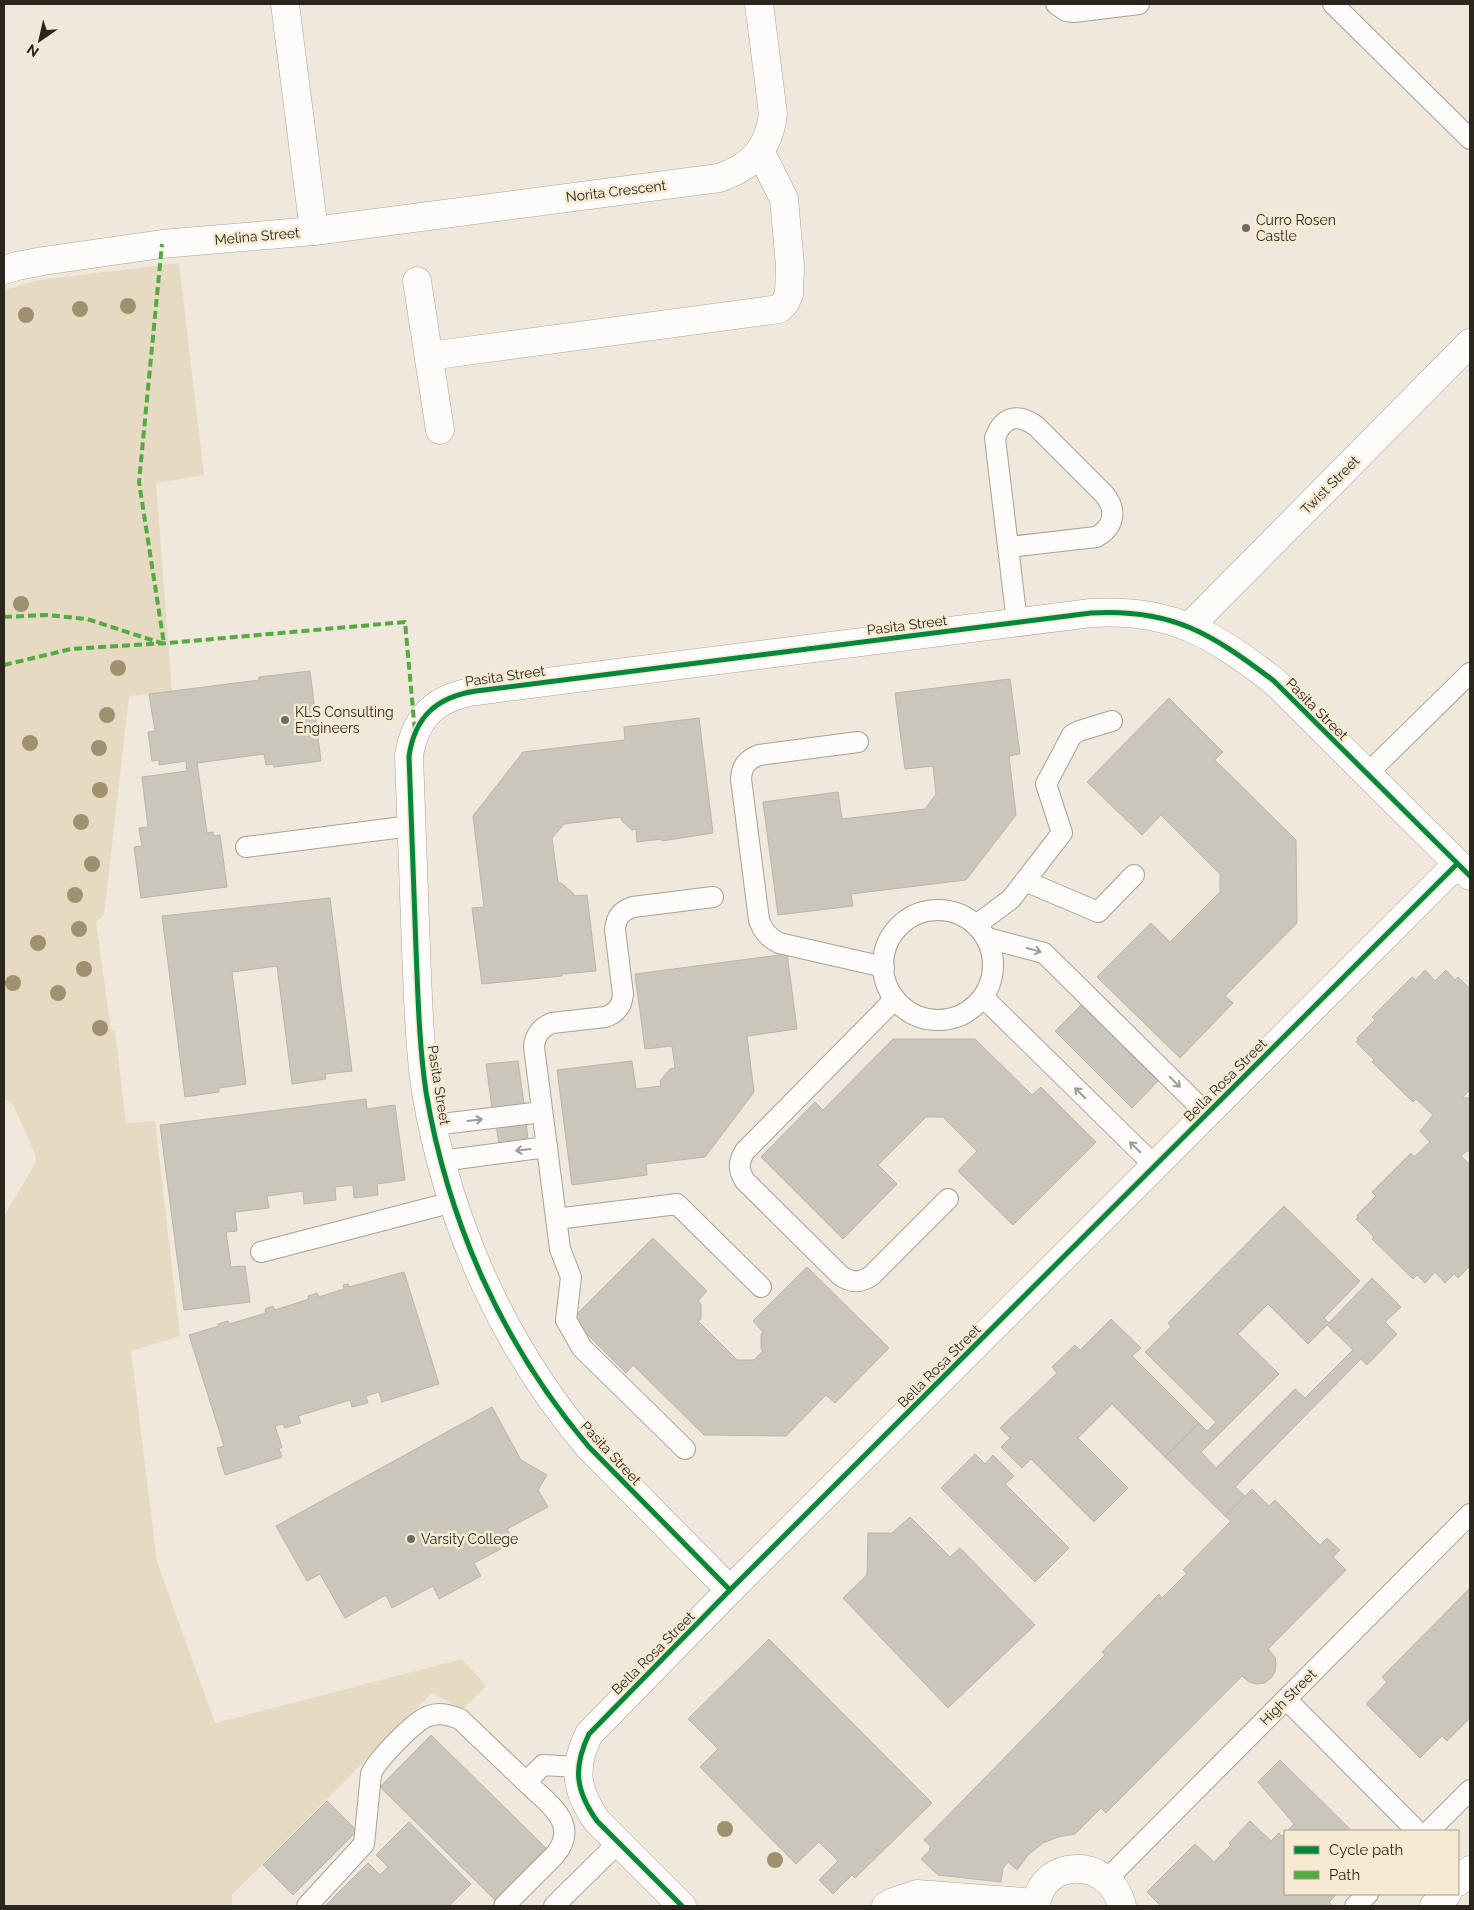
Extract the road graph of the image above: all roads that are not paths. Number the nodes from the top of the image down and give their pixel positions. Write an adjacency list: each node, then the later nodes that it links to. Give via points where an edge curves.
1 (285, 4): 8 (street, Melina Street)
2 (759, 4): 7 (street, Norita Crescent, via 773,114)
3 (1056, 4): 4 (lane, via 1074,12)
4 (1139, 4)
5 (1333, 4): 6 (lane)
6 (1470, 138)
7 (760, 151): 8 (street, Norita Crescent, via 736,172 719,178); 12 (street, via 784,199 790,294 778,309)
8 (314, 230): 9 (street, Melina Street, via 162,244 43,261)
9 (4, 270)
10 (418, 281): 12 (street)
11 (1470, 343): 16 (street, Twist Street)
12 (429, 356): 13 (street)
13 (440, 430)
14 (1008, 547): 14 (lane, via 995,438 1002,424 1018,418 1036,426 1104,494 1110,501 1113,515 1109,527 1096,537); 15 (lane)
15 (1017, 622): 16 (street, Pasita Street, via 1114,612); 21 (street, Pasita Street, via 458,694 440,702 426,714 415,732 409,756)
16 (1190, 626): 20 (street, Pasita Street, via 1238,654 1274,681)
17 (1470, 673): 20 (lane)
18 (1112, 721): 25 (lane, via 1079,731 1067,744 1046,784 1062,833)
19 (858, 742): 28 (lane, via 759,755 745,763 741,779 759,920 763,930 779,943)
20 (1367, 774): 23 (street, Pasita Street)
21 (411, 826): 22 (lane); 33 (street, Pasita Street, via 419,1034)
22 (246, 848)
23 (1464, 870): 32 (street, Bella Rosa Street)
24 (1134, 875): 25 (lane, via 1098,912)
25 (1025, 880): 27 (lane)
26 (713, 897): 31 (lane, via 633,907 619,915 615,930 622,1002 618,1009 605,1017 552,1024 538,1032 534,1047)
27 (981, 931): 28 (lane, via 964,916 950,911 920,912 895,930 887,943); 29 (lane, via 992,952 994,968); 32 (lane, one-way to 32, via 1044,953)
28 (884, 967): 30 (lane, via 886,982)
29 (983, 997): 30 (lane, via 963,1014 937,1020 923,1018); 36 (lane, one-way to 29)
30 (895, 999): 37 (lane, via 744,1151 740,1174 841,1276 856,1282 871,1276)
31 (542, 1112): 33 (lane, one-way to 31); 34 (lane)
32 (1207, 1114): 36 (street, Bella Rosa Street)
33 (433, 1126): 35 (street, Pasita Street)
34 (547, 1148): 35 (lane, one-way to 35); 39 (lane)
35 (442, 1161): 38 (street, Pasita Street)
36 (1155, 1166): 44 (street, Bella Rosa Street)
37 (948, 1199)
38 (453, 1202): 40 (lane); 44 (street, Pasita Street, via 495,1306 544,1390 589,1448)
39 (556, 1219): 41 (lane, via 677,1204); 42 (lane, via 560,1250 571,1277 566,1320 582,1348)
40 (261, 1252)
41 (761, 1287)
42 (685, 1449)
43 (1470, 1514): 45 (lane, High Street)
44 (730, 1590): 46 (street, Bella Rosa Street, via 589,1734)
45 (1286, 1699): 49 (lane); 54 (lane, High Street, via 1116,1870)
46 (578, 1767): 47 (lane, via 542,1764); 51 (street, Bella Rosa Street, via 579,1786 586,1805)
47 (526, 1782): 58 (lane, via 460,1719 449,1715 427,1716 376,1765 371,1774 364,1844); 59 (lane, via 562,1819 566,1835 555,1855)
48 (1470, 1790): 50 (lane)
49 (1416, 1830)
50 (1430, 1830)
51 (618, 1843): 60 (lane); 61 (street, Bella Rosa Street)
52 (1470, 1870): 53 (street)
53 (1459, 1881)
54 (1117, 1895): 57 (street, via 1094,1871 1083,1869 1062,1872 1046,1884)
55 (1367, 1895): 63 (lane)
56 (1446, 1895): 64 (street)
57 (1036, 1905): 62 (street, via 917,1894)
58 (307, 1906)
59 (504, 1906)
60 (554, 1906)
61 (682, 1906)
62 (886, 1906)
63 (1355, 1906)
64 (1434, 1906)

